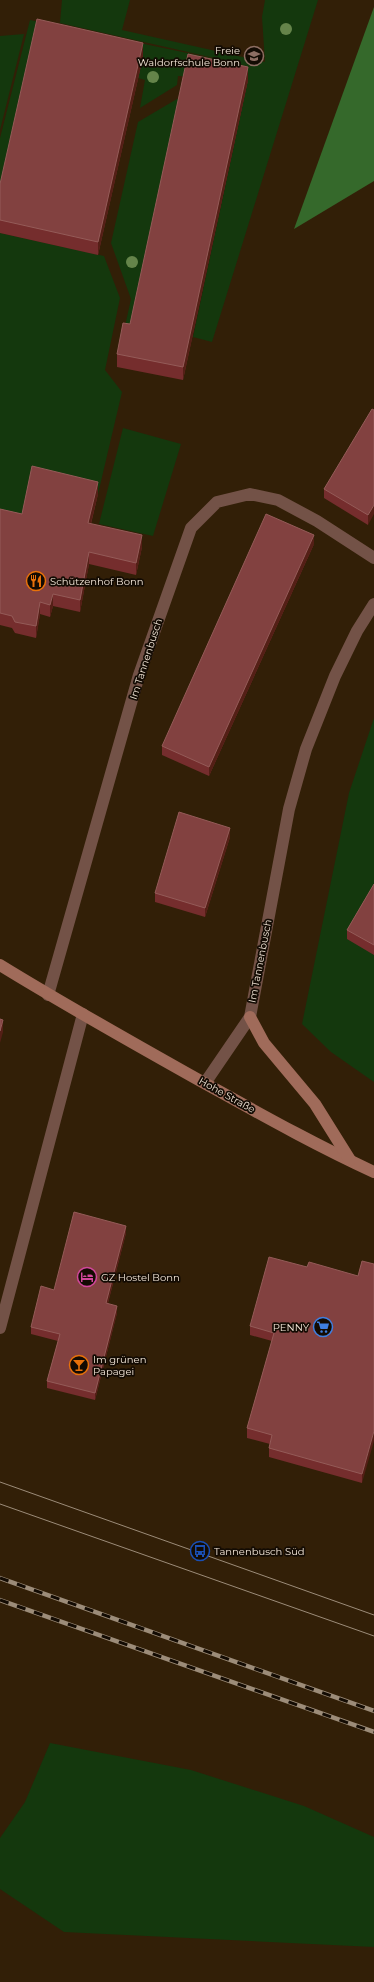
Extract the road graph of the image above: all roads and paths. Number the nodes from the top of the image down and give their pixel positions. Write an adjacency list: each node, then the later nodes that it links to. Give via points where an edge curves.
1 (374, 558): 4 (street, Im Tannenbusch, via 298,510 278,500 250,494 217,502 191,528 140,675)
2 (374, 604): 6 (street, Im Tannenbusch, via 357,631 335,676 306,749 289,808)
3 (0, 965): 4 (street, Hohe Straße)
4 (48, 995): 5 (street, Hohe Straße)
5 (83, 1014): 7 (street, Hohe Straße); 10 (street)
6 (250, 1017): 7 (street, Im Tannenbusch); 8 (street, via 264,1043 315,1104)
7 (205, 1083): 8 (street, Hohe Straße)
8 (351, 1161): 9 (street, Hohe Straße)
9 (374, 1172)
10 (0, 1328)

